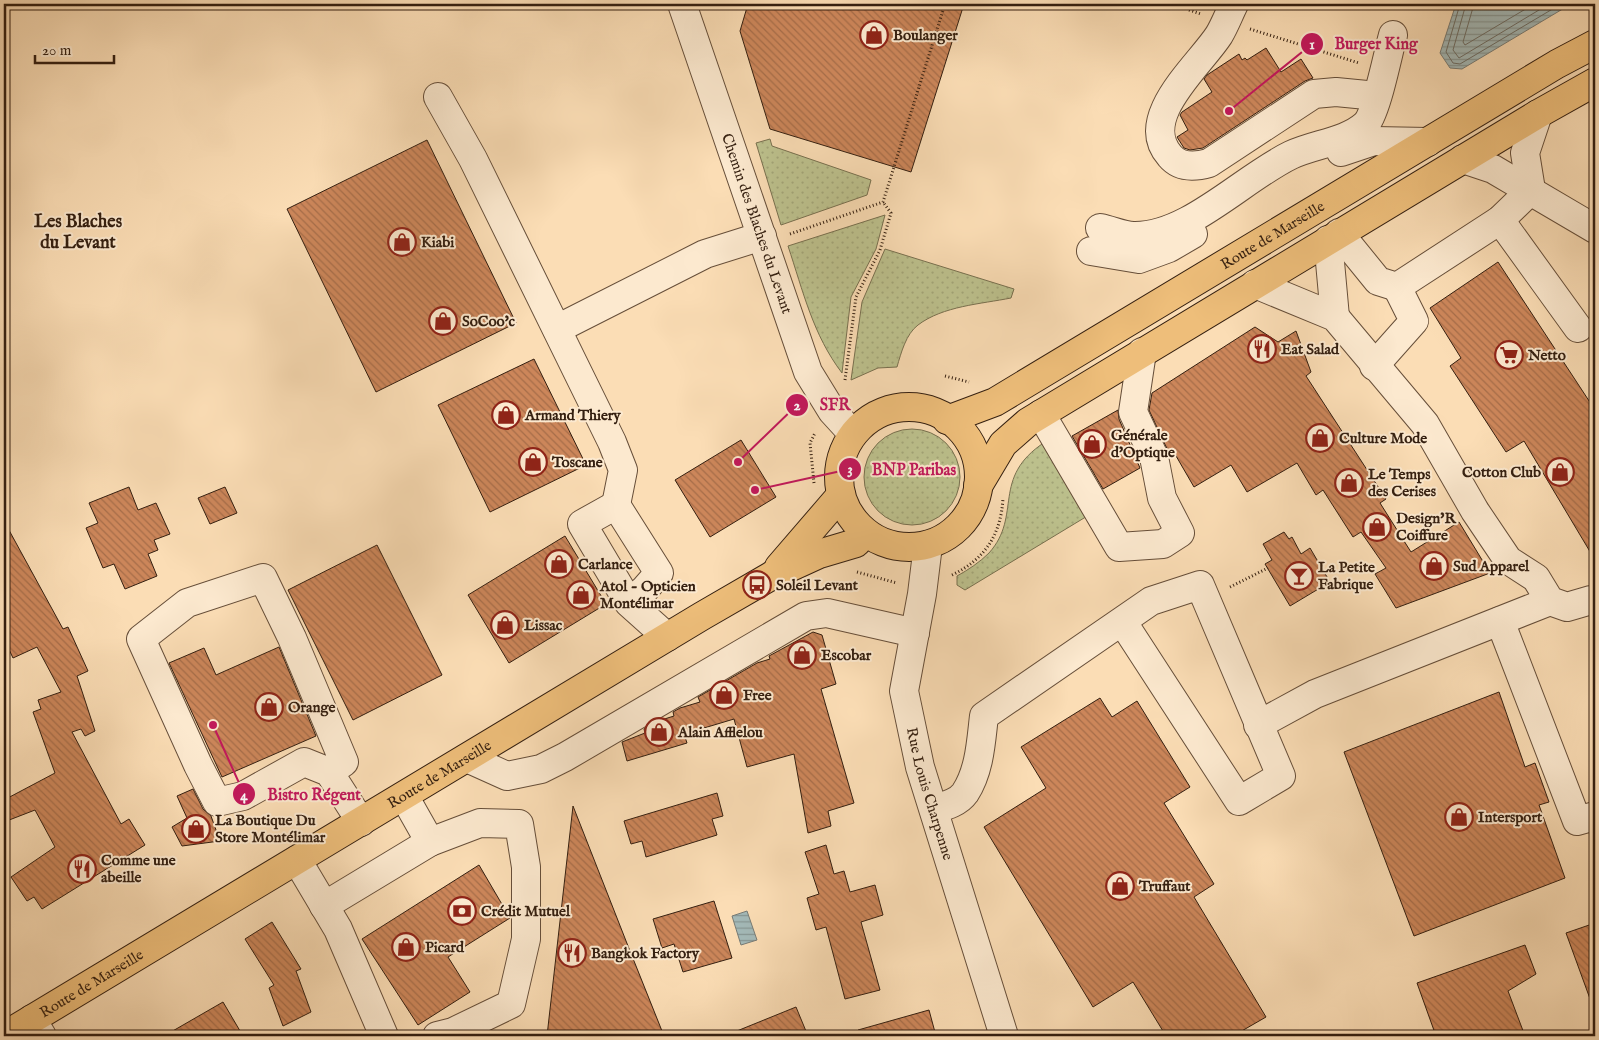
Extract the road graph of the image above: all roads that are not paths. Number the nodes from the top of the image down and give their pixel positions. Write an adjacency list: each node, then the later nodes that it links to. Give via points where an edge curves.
1 (682, 4): 14 (street, Chemin des Blaches du Levant)
2 (1234, 4): 6 (street, via 1219,34 1166,106 1159,135 1172,159 1195,167 1209,162 1314,94 1336,92)
3 (1393, 35): 6 (street)
4 (1595, 44): 9 (main road, Route de Marseille)
5 (1595, 82): 8 (main road)
6 (1377, 96): 9 (street, via 1366,124 1353,133 1292,154 1180,223 1166,230 1096,239 1112,257 1139,259 1169,248 1309,164 1374,141)
7 (438, 97): 20 (street, via 473,159)
8 (1538, 114): 10 (main road); 11 (street, via 1525,153)
9 (1428, 142): 24 (main road, Route de Marseille, via 995,402)
10 (1463, 159): 11 (street, via 1493,169); 15 (main road)
11 (1531, 190): 12 (street); 13 (street)
12 (1500, 220): 17 (street); 19 (street)
13 (1595, 229)
14 (773, 235): 20 (street, via 704,254); 25 (street, Chemin des Blaches du Levant, via 808,372 832,411)
15 (1334, 236): 16 (main road); 17 (street, via 1378,280); 18 (street)
16 (1255, 284): 18 (street); 21 (main road)
17 (1397, 287): 22 (street, via 1414,321)
18 (1335, 317): 22 (street)
19 (1578, 328)
20 (557, 329): 28 (street, via 624,470)
21 (1142, 352): 23 (main road); 23 (street, via 1133,412 1154,457 1162,498 1180,533 1163,544 1119,547)
22 (1374, 366): 32 (street, via 1425,424 1475,511 1508,560 1536,578)
23 (1041, 414): 26 (main road, via 1004,444)
24 (947, 420): 25 (main road, via 920,408 898,408 881,413); 26 (main road, via 971,445)
25 (853, 434): 27 (main road, via 840,467)
26 (991, 489): 30 (main road, via 973,506 962,523 946,537)
27 (841, 496): 29 (main road, via 850,516); 31 (main road)
28 (616, 505): 34 (street, via 659,573); 34 (street, via 582,524)
29 (865, 533): 30 (main road, via 885,543 906,547); 31 (main road, via 856,543 818,554)
30 (928, 545): 37 (street, Rue Louis Charpenne)
31 (771, 576): 38 (main road, Route de Marseille)
32 (1550, 602): 33 (street, via 1568,607); 36 (street)
33 (1594, 604)
34 (634, 607): 38 (street)
35 (1122, 621): 39 (street, via 1151,602 1200,585); 39 (street, via 1239,801 1281,776); 43 (street, via 984,716 979,757 965,793 949,805)
36 (1500, 621): 39 (street, via 1315,694); 44 (street, via 1577,821)
37 (915, 633): 40 (street, via 827,613 806,616 541,770 508,776); 43 (street, Rue Louis Charpenne, via 904,691 914,744)
38 (667, 637): 40 (main road, Route de Marseille)
39 (1258, 725)
40 (468, 758): 42 (main road, Route de Marseille)
41 (329, 772): 41 (street, via 304,762 244,796 218,802 142,639 187,603 262,578 292,638 344,762); 45 (street)
42 (404, 796): 45 (main road, Route de Marseille); 46 (street)
43 (934, 809): 53 (street, Rue Louis Charpenne)
44 (1595, 816)
45 (361, 822): 47 (main road, Route de Marseille)
46 (430, 842): 48 (street); 52 (street, via 480,823 519,824 526,867 526,938 511,1004)
47 (297, 860): 48 (street); 49 (main road, Route de Marseille)
48 (324, 906): 51 (street, via 338,929)
49 (37, 1028): 50 (main road, Route de Marseille)
50 (4, 1036)
51 (384, 1036)
52 (437, 1036)
53 (1004, 1036)

